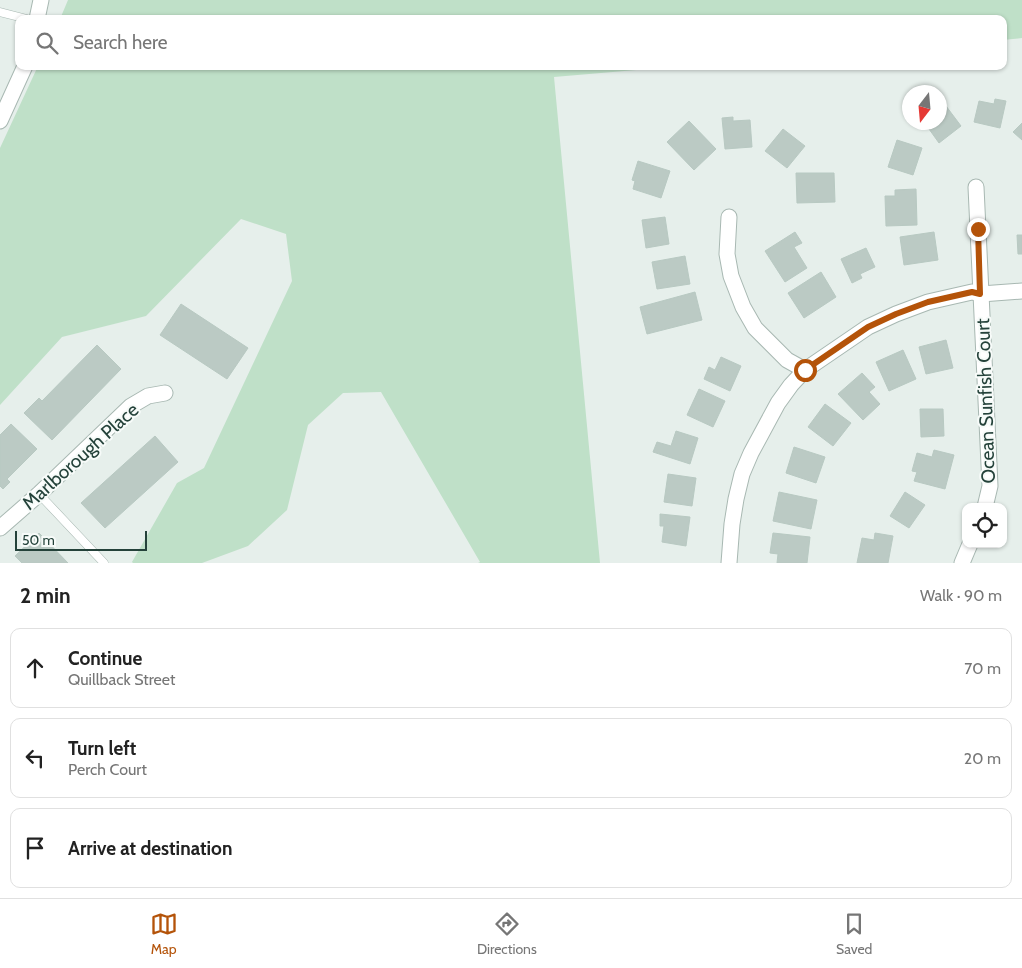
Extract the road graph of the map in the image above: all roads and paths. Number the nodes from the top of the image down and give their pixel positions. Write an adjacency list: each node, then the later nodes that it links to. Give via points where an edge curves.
1 (42, 0): 3 (street)
2 (0, 12): 4 (lane)
3 (38, 15)
4 (15, 16)
5 (23, 70): 6 (street)
6 (0, 122)
7 (976, 187): 10 (street, Ocean Sunfish Court)
8 (730, 217): 11 (street, via 727,254 742,307 755,328 787,360)
9 (1022, 292): 10 (street)
10 (980, 294): 11 (street, via 972,292 928,302 896,314 868,327); 14 (street, Ocean Sunfish Court, via 990,486)
11 (805, 370): 18 (street, via 778,403 750,453 736,499)
12 (165, 393): 13 (street, Marlborough Place, via 148,396 131,406)
13 (39, 494): 15 (street, Marlborough Place); 17 (lane)
14 (986, 503)
15 (0, 528)
16 (968, 548): 19 (street)
17 (104, 563)
18 (729, 563)
19 (962, 563)

